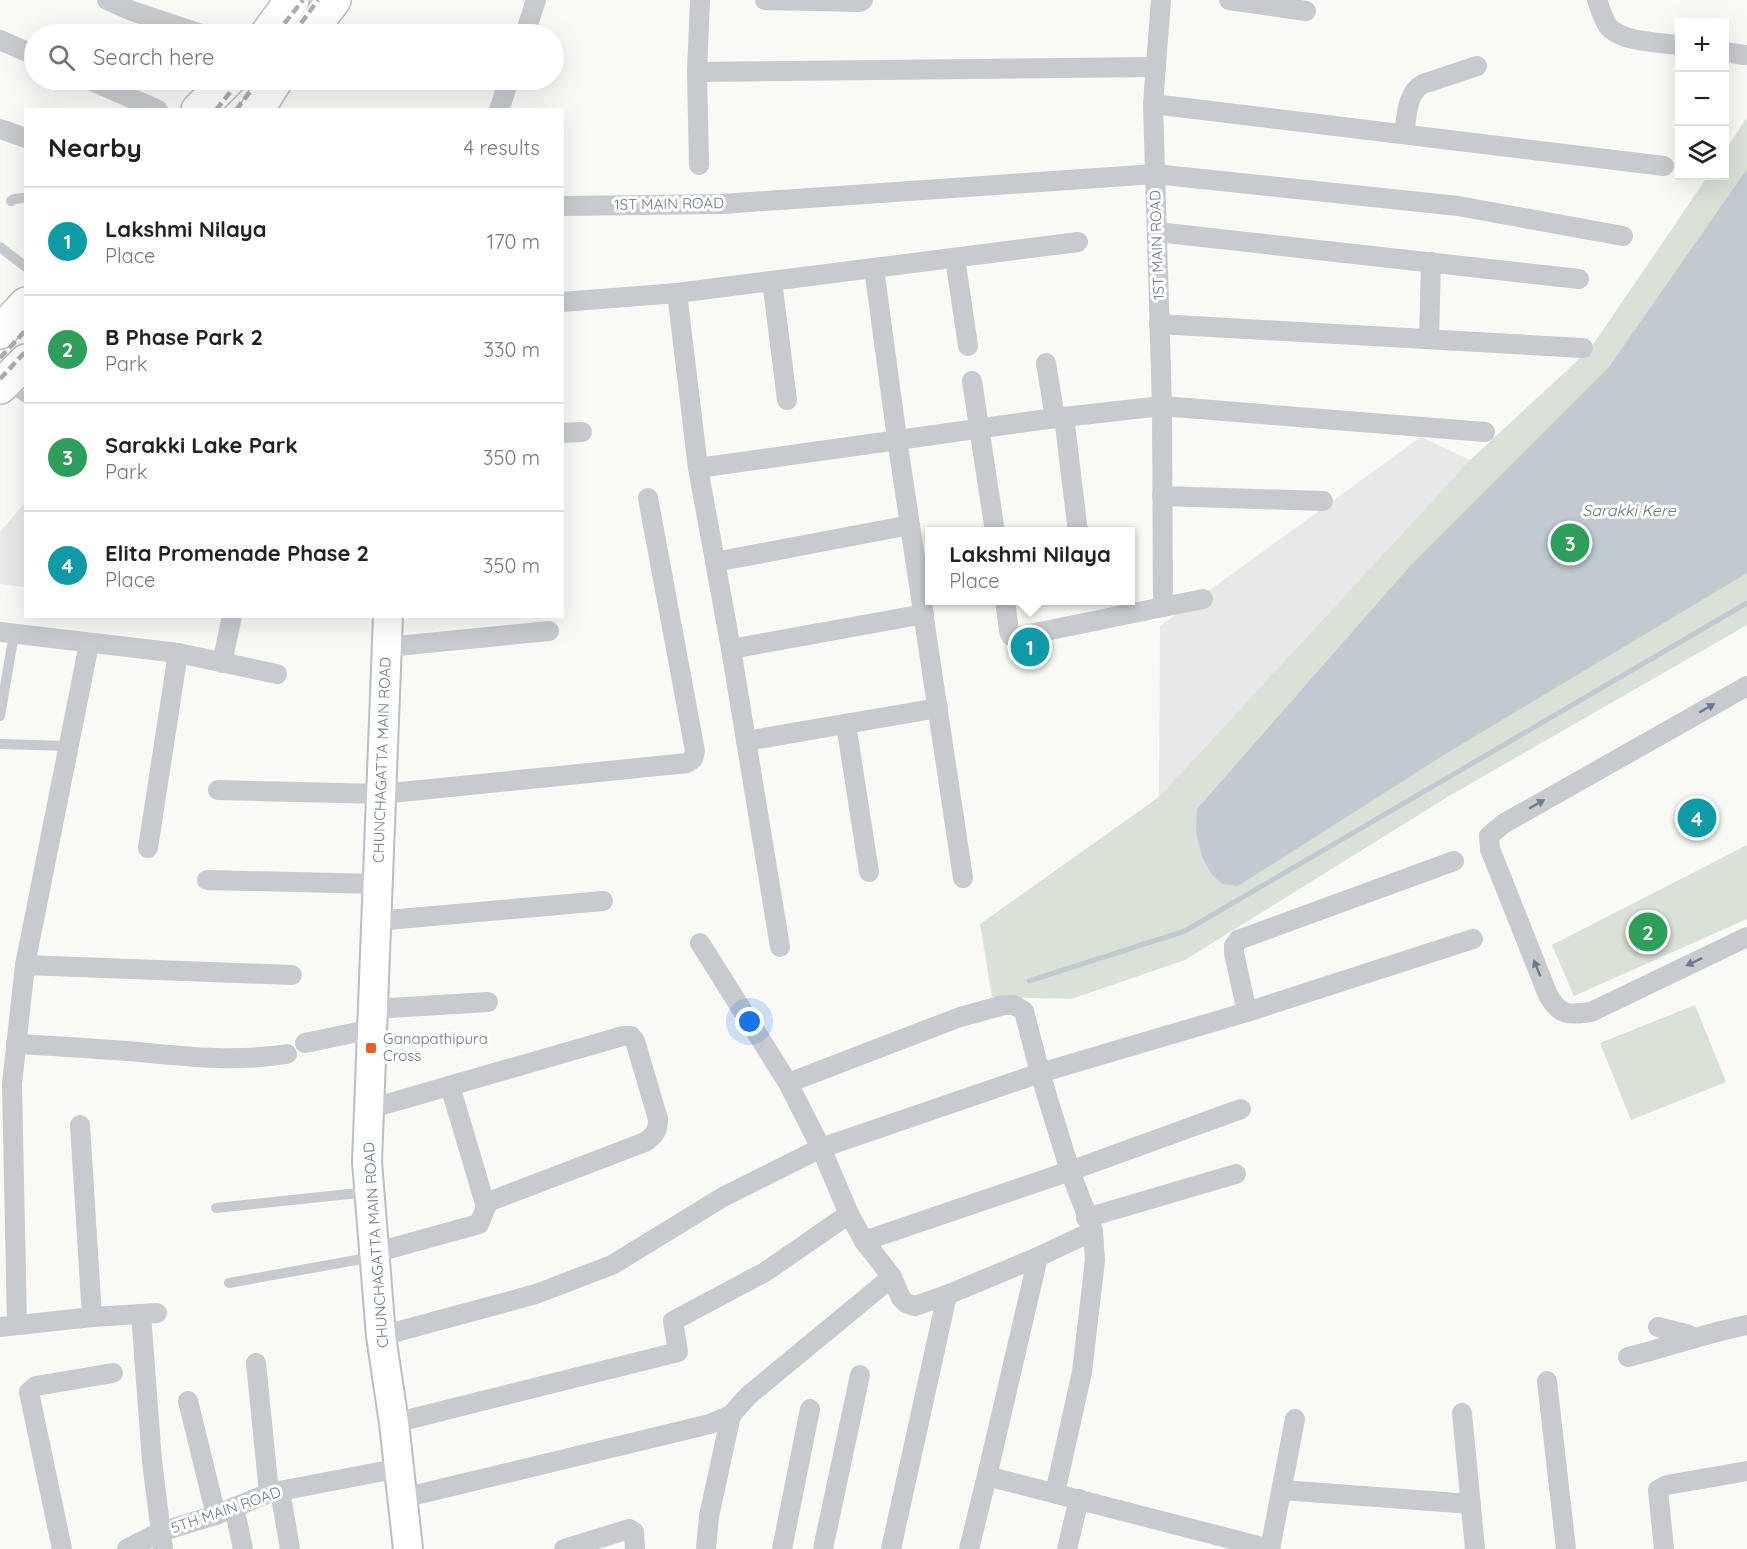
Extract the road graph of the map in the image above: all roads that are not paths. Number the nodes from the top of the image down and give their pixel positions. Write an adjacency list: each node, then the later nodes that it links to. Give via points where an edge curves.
1 (107, 0): 13 (street)
2 (292, 0): 14 (highway)
3 (334, 0): 15 (highway)
4 (536, 0): 16 (street)
5 (700, 0): 24 (street)
6 (765, 0): 7 (street)
7 (778, 0): 8 (street)
8 (863, 0)
9 (1161, 0): 22 (street)
10 (1229, 0): 12 (street)
11 (1597, 0): 18 (street, via 1607,24 1616,33 1626,38)
12 (1306, 11)
13 (170, 24)
14 (274, 24)
15 (316, 24)
16 (528, 24)
17 (0, 40): 19 (street)
18 (1675, 44)
19 (24, 51)
20 (1729, 53): 21 (street)
21 (1745, 55)
22 (1155, 66): 24 (street); 29 (street)
23 (1477, 66): 35 (street, via 1415,88)
24 (698, 72): 37 (street)
25 (113, 90): 30 (street)
26 (218, 90): 31 (highway)
27 (270, 90): 32 (highway)
28 (506, 90): 33 (street)
29 (1153, 104): 35 (street); 39 (street)
30 (153, 108)
31 (200, 108)
32 (258, 108)
33 (500, 108)
34 (0, 129): 36 (street)
35 (1404, 134): 38 (street)
36 (24, 137)
37 (699, 165)
38 (1664, 166)
39 (1155, 174): 42 (street, 1ST MAIN ROAD, via 722,204); 43 (street, 1ST MAIN ROAD); 44 (street, via 1458,206)
40 (24, 198): 41 (lane)
41 (11, 201)
42 (564, 206)
43 (1157, 232): 48 (street); 55 (street, 1ST MAIN ROAD)
44 (1623, 236)
45 (1078, 242): 47 (street)
46 (0, 247): 49 (lane)
47 (955, 258): 50 (street); 57 (street)
48 (1431, 262): 51 (street); 56 (street)
49 (24, 265)
50 (874, 268): 52 (street); 68 (street)
51 (1579, 279)
52 (772, 281): 53 (street); 61 (street)
53 (677, 293): 54 (street); 69 (street)
54 (564, 302)
55 (1159, 324): 56 (street); 62 (street, 1ST MAIN ROAD)
56 (1429, 339): 58 (street)
57 (968, 346)
58 (1583, 348)
59 (1046, 363): 63 (street)
60 (972, 381): 64 (street)
61 (787, 400)
62 (1162, 406): 63 (street); 66 (street); 70 (street, 1ST MAIN ROAD)
63 (1060, 417): 64 (street); 75 (street)
64 (980, 428): 68 (street); 74 (street)
65 (582, 432): 67 (street)
66 (1485, 432)
67 (564, 434)
68 (897, 439): 69 (street); 73 (street)
69 (698, 468): 76 (street)
70 (1162, 496): 72 (street); 79 (street, 1ST MAIN ROAD)
71 (648, 498): 99 (street, via 695,751 693,759 687,763)
72 (1323, 501)
73 (910, 525): 76 (street); 80 (street)
74 (994, 527)
75 (1077, 527)
76 (715, 562): 87 (street)
77 (1203, 599): 79 (street)
78 (1006, 605): 79 (street, via 1009,631 1016,637)
79 (1163, 607)
80 (924, 614): 87 (street); 92 (street)
81 (232, 618): 89 (street)
82 (388, 618): 86 (street, CHUNCHAGATTA MAIN ROAD)
83 (549, 631): 86 (street)
84 (7, 633): 85 (street); 93 (lane)
85 (89, 644): 88 (street); 97 (street)
86 (387, 647): 99 (street, CHUNCHAGATTA MAIN ROAD)
87 (731, 649): 95 (street)
88 (178, 653): 89 (street); 100 (street)
89 (222, 663): 90 (street)
90 (277, 674)
91 (1747, 686): 108 (street, one-way to 91, via 1591,1011 1563,1013 1548,995 1490,849 1489,836 1503,824)
92 (938, 708): 94 (street); 103 (street)
93 (0, 716)
94 (846, 724): 95 (street); 102 (street)
95 (746, 741): 111 (street)
96 (0, 744): 97 (lane)
97 (69, 746): 112 (street)
98 (218, 790): 99 (street)
99 (381, 794): 105 (street, CHUNCHAGATTA MAIN ROAD)
100 (148, 848)
101 (1454, 861): 115 (street, via 1238,940 1234,953)
102 (869, 872)
103 (963, 878)
104 (207, 880): 105 (street)
105 (377, 884): 107 (street, CHUNCHAGATTA MAIN ROAD)
106 (603, 901): 107 (street)
107 (376, 921): 116 (street, CHUNCHAGATTA MAIN ROAD)
108 (1747, 937)
109 (1473, 939): 115 (street)
110 (700, 943): 121 (street)
111 (780, 947)
112 (25, 965): 113 (street); 118 (street)
113 (292, 975)
114 (488, 1002): 116 (street)
115 (1247, 1011): 120 (street)
116 (372, 1019): 117 (street); 125 (street, CHUNCHAGATTA MAIN ROAD)
117 (305, 1043)
118 (16, 1044): 119 (street, via 224,1060); 122 (street)
119 (287, 1054)
120 (1040, 1073): 121 (street, via 1024,1011 1004,1005 960,1017); 127 (street); 128 (street)
121 (788, 1083): 127 (street)
122 (6, 1084): 142 (street)
123 (450, 1086): 125 (street); 131 (street); 131 (street, via 623,1036 636,1041 658,1119 654,1136 488,1202)
124 (1241, 1109): 128 (street)
125 (369, 1110): 130 (street, CHUNCHAGATTA MAIN ROAD)
126 (80, 1125): 141 (street)
127 (821, 1148): 133 (street); 145 (street, via 723,1197 612,1265 536,1294)
128 (1070, 1172): 134 (street); 135 (street)
129 (1236, 1174): 134 (street)
130 (369, 1191): 132 (lane); 136 (street, CHUNCHAGATTA MAIN ROAD)
131 (486, 1207): 136 (street, via 479,1224)
132 (216, 1208)
133 (849, 1214): 135 (street); 157 (street, via 765,1272 674,1321 678,1352)
134 (1089, 1225): 137 (street); 163 (street, via 1095,1260 1082,1372)
135 (864, 1241): 138 (street)
136 (374, 1255): 139 (lane); 145 (street, CHUNCHAGATTA MAIN ROAD)
137 (1038, 1257): 140 (street); 160 (street)
138 (892, 1277): 140 (street, via 901,1298 910,1305); 155 (street, via 748,1395)
139 (229, 1283)
140 (947, 1295): 180 (street)
141 (92, 1317): 142 (street); 169 (street, via 149,1314 152,1461)
142 (8, 1326)
143 (1747, 1326): 146 (street)
144 (1658, 1327): 146 (street)
145 (381, 1336): 157 (street, CHUNCHAGATTA MAIN ROAD)
146 (1695, 1338): 147 (street)
147 (1628, 1357)
148 (256, 1363): 162 (street)
149 (113, 1373): 170 (street, via 36,1386 29,1392)
150 (860, 1375): 179 (street)
151 (1546, 1381): 185 (street)
152 (188, 1401): 168 (street)
153 (810, 1409): 178 (street)
154 (1462, 1413): 166 (street)
155 (731, 1415): 164 (street, via 710,1424); 177 (street, via 709,1516)
156 (1295, 1419): 161 (street)
157 (394, 1423): 158 (street, CHUNCHAGATTA MAIN ROAD)
158 (400, 1468): 162 (street, 5TH MAIN ROAD); 164 (street, CHUNCHAGATTA MAIN ROAD)
159 (1747, 1471): 186 (street, via 1667,1485 1658,1490)
160 (987, 1476): 163 (street); 181 (street)
161 (1282, 1490): 166 (street); 183 (street)
162 (275, 1492): 167 (street, 5TH MAIN ROAD); 173 (street)
163 (1055, 1493): 165 (street)
164 (403, 1498): 174 (street, CHUNCHAGATTA MAIN ROAD)
165 (1079, 1499): 182 (street); 183 (street)
166 (1471, 1504): 184 (street)
167 (234, 1507): 168 (street, 5TH MAIN ROAD); 172 (street)
168 (216, 1515): 169 (street, 5TH MAIN ROAD)
169 (161, 1541): 171 (street, 5TH MAIN ROAD)
170 (62, 1549)
171 (127, 1549)
172 (243, 1549)
173 (290, 1549)
174 (408, 1549)
175 (564, 1549): 176 (street, via 629,1529 634,1532)
176 (635, 1549)
177 (706, 1549)
178 (782, 1549)
179 (823, 1549)
180 (891, 1549)
181 (969, 1549)
182 (1067, 1549)
183 (1270, 1549)
184 (1475, 1549)
185 (1566, 1549)
186 (1664, 1549)

